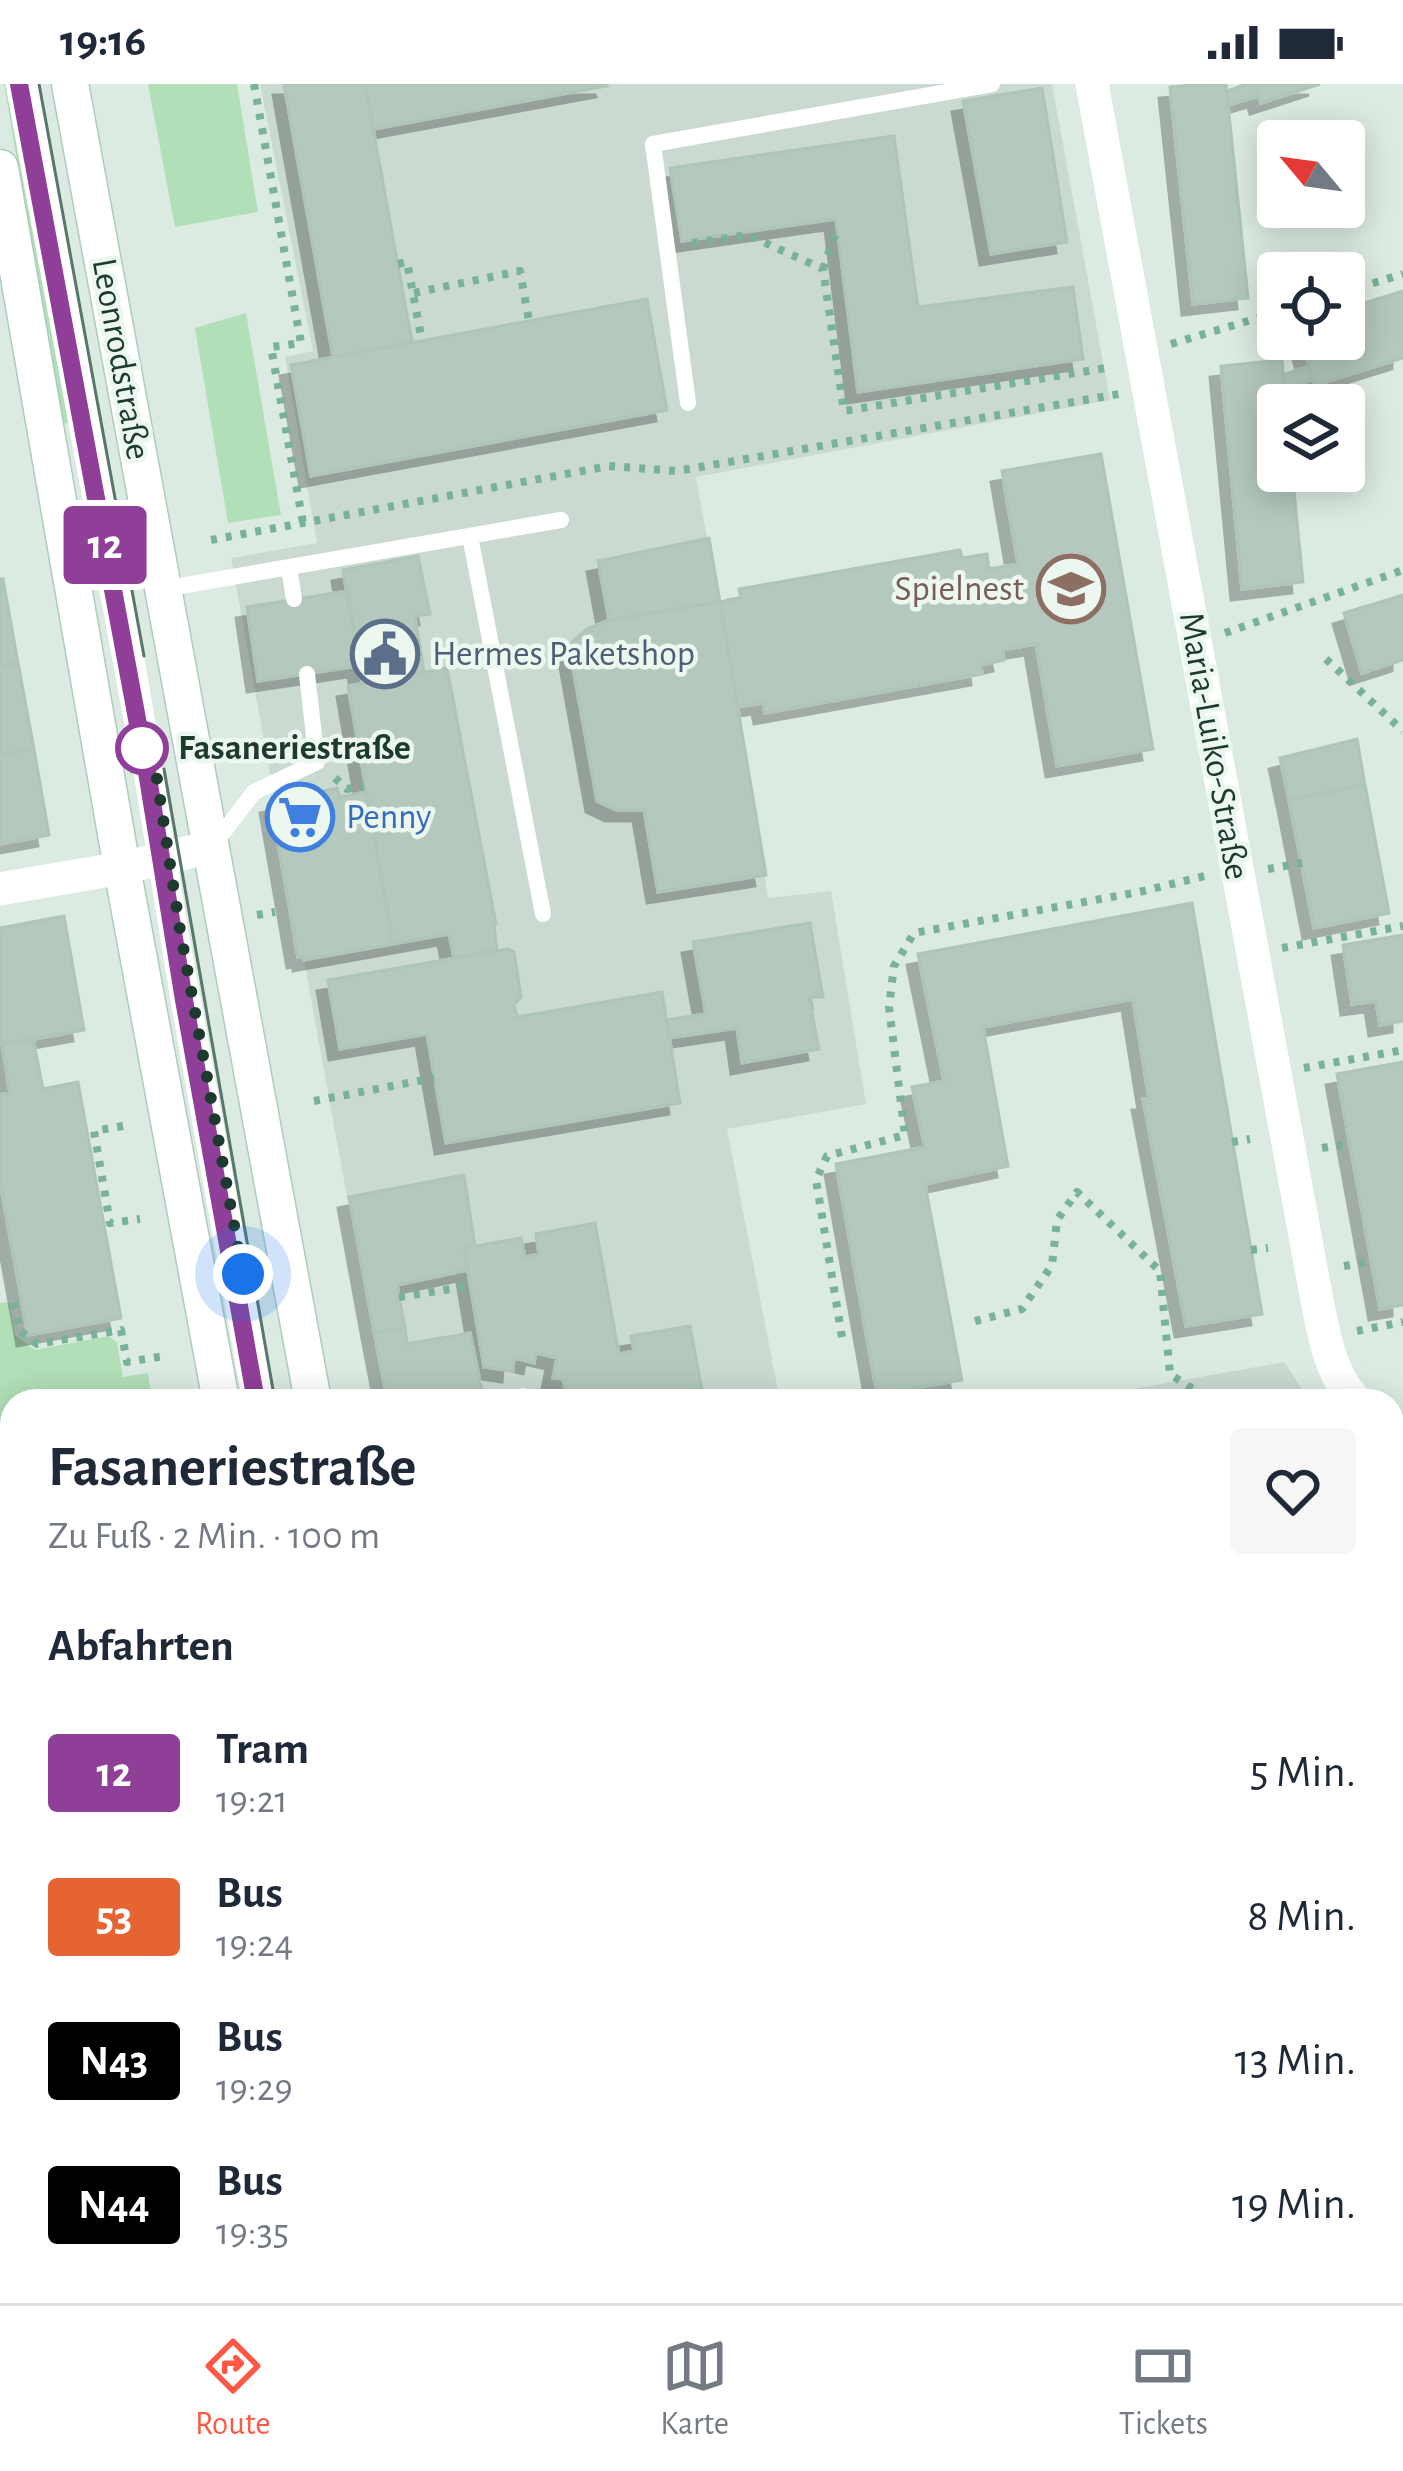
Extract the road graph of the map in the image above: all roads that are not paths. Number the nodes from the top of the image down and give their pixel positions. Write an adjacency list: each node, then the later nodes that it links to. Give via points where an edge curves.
1 (31, 84): 14 (lane)
2 (70, 84): 10 (main road, Leonrodstraße)
3 (992, 84): 6 (lane, via 653,144)
4 (1092, 84): 21 (street, Maria-Luiko-Straße, via 1326,1346)
5 (0, 168): 15 (main road)
6 (688, 404)
7 (560, 520): 8 (lane)
8 (470, 536): 9 (lane); 17 (lane)
9 (289, 568): 10 (lane); 11 (lane)
10 (163, 589): 13 (main road, Leonrodstraße)
11 (294, 599)
12 (307, 674): 13 (lane, via 316,762 254,793)
13 (212, 847): 14 (street); 20 (main road, Leonrodstraße)
14 (170, 857): 15 (street); 19 (lane)
15 (122, 868): 16 (street); 18 (main road)
16 (0, 889)
17 (543, 914)
18 (219, 1389)
19 (264, 1389)
20 (311, 1389)
21 (1345, 1389)

